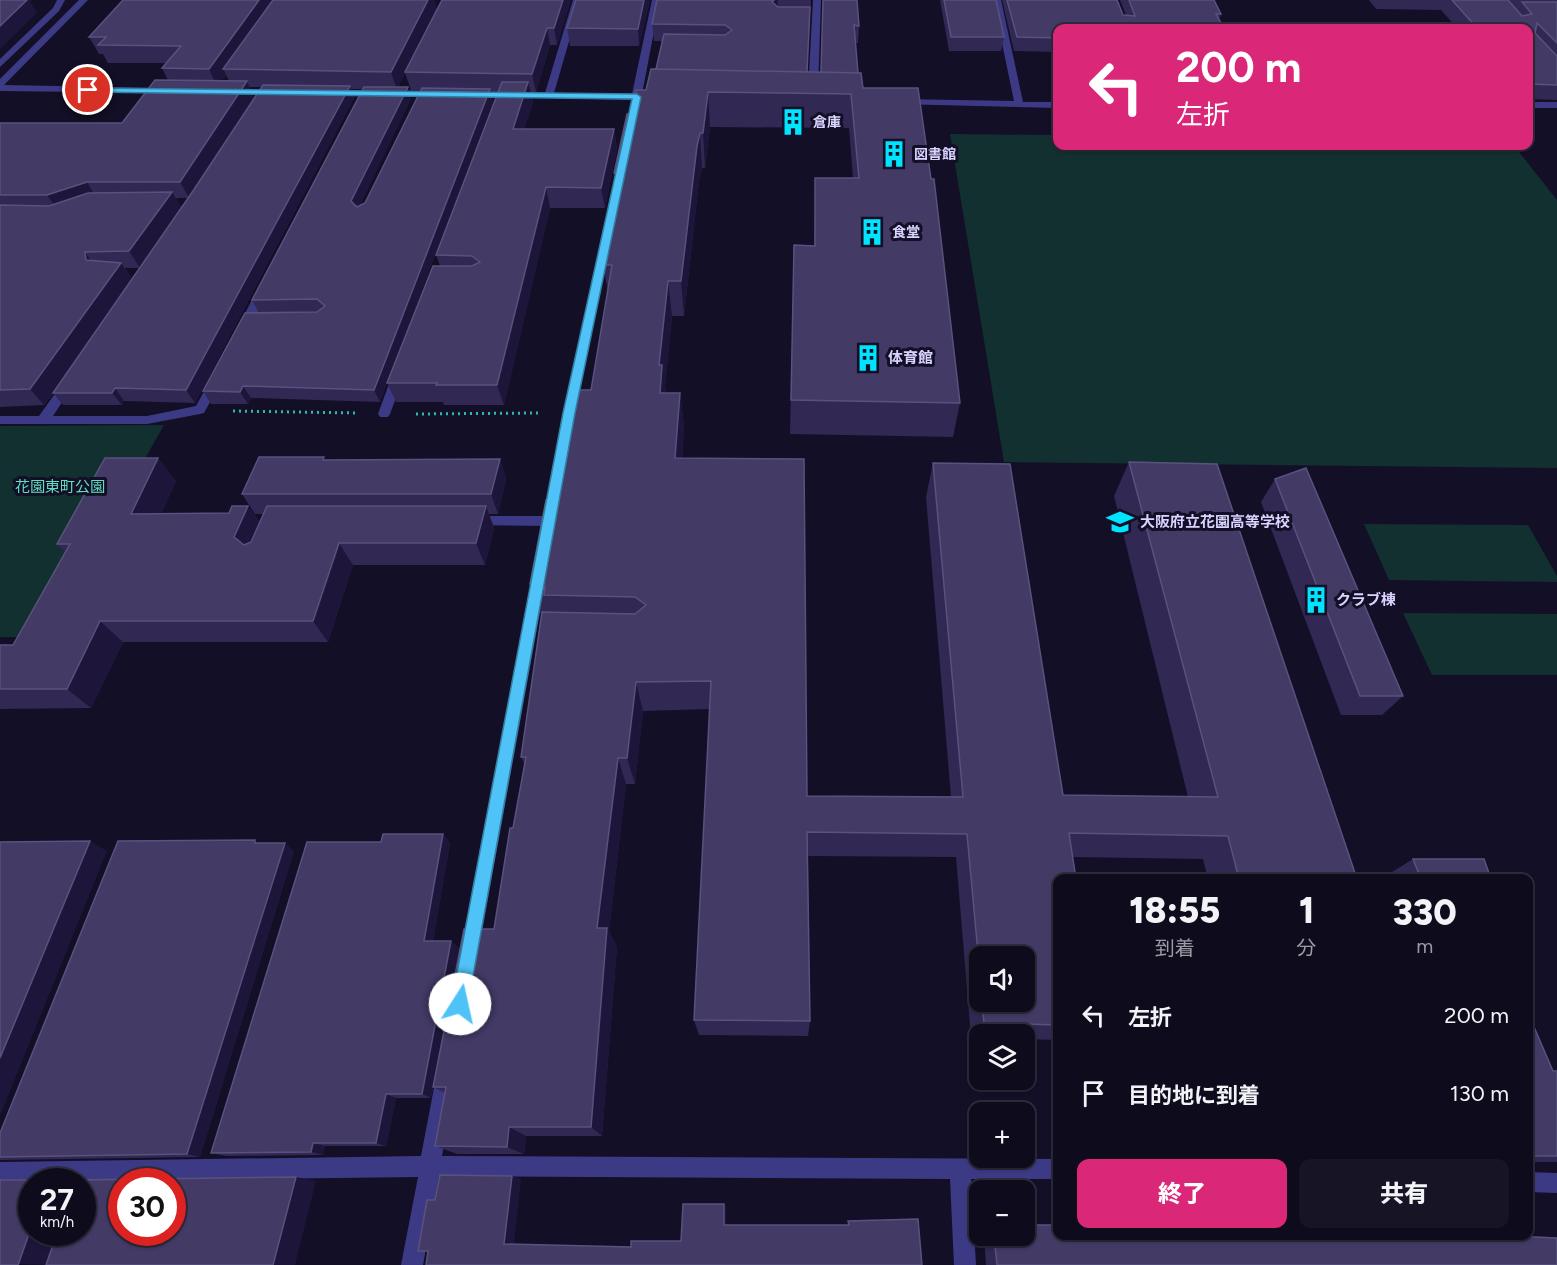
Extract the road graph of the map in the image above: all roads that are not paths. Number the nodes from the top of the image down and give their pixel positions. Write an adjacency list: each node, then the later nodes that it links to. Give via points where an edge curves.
1 (61, 0): 9 (street)
2 (84, 0): 11 (street)
3 (577, 0): 18 (street)
4 (656, 0): 7 (street)
5 (817, 0): 22 (street, via 812,19)
6 (997, 0): 26 (street)
7 (647, 46): 8 (street); 19 (street)
8 (658, 46)
9 (0, 64)
10 (406, 84): 14 (street)
11 (0, 86): 12 (street)
12 (173, 91)
13 (319, 93): 14 (street, via 361,98)
14 (401, 94): 15 (street)
15 (421, 94): 16 (street); 25 (street)
16 (444, 94)
17 (456, 94): 18 (street, via 500,100)
18 (549, 96): 19 (street)
19 (637, 97): 20 (street); 30 (street)
20 (660, 97)
21 (801, 99): 22 (street)
22 (813, 100): 23 (street)
23 (825, 100)
24 (893, 102): 26 (street)
25 (416, 104)
26 (1018, 105): 27 (street)
27 (1053, 105)
28 (1533, 105): 29 (street)
29 (1557, 105)
30 (632, 120)
31 (619, 179): 40 (street, via 549,527)
32 (270, 278): 33 (street, via 254,319)
33 (238, 339)
34 (404, 358): 37 (street)
35 (221, 369): 39 (street, via 200,410 147,420)
36 (76, 371): 39 (street)
37 (384, 414)
38 (0, 420): 39 (street)
39 (43, 420)
40 (454, 521)
41 (541, 567): 42 (street)
42 (468, 958)
43 (449, 1062): 45 (street)
44 (216, 1146): 47 (street)
45 (430, 1166): 46 (street); 47 (street); 54 (street)
46 (960, 1167): 48 (street); 55 (street)
47 (209, 1169): 49 (street)
48 (1053, 1169)
49 (98, 1171): 50 (street); 51 (street)
50 (0, 1172)
51 (96, 1176)
52 (1533, 1182): 53 (street)
53 (1557, 1183)
54 (412, 1265)
55 (965, 1265)

